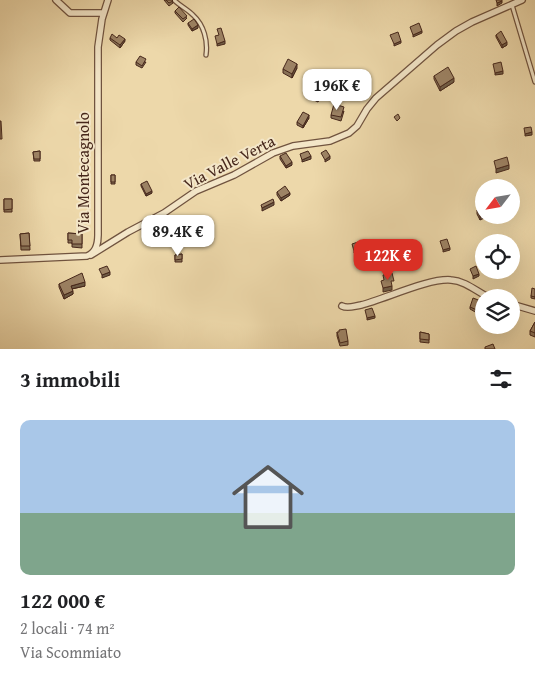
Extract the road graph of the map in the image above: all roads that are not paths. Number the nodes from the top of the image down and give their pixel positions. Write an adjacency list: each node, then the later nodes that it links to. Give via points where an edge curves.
1 (56, 0): 6 (street, via 70,13)
2 (108, 0): 6 (street, Via Montecagnolo)
3 (174, 0): 7 (lane, via 199,22 206,40)
4 (522, 0): 5 (street, Via Valle Verta)
5 (512, 5): 8 (lane); 9 (street, Via Valle Verta, via 467,25 437,45 381,93 349,133 330,141 290,147 274,153 196,191)
6 (103, 14): 9 (street, Via Montecagnolo, via 98,52 98,235)
7 (206, 55)
8 (535, 82)
9 (91, 255): 10 (street, Via Montecagnolo)
10 (0, 260)
11 (475, 289): 12 (street, via 449,280 423,285 374,302)
12 (342, 306)
13 (520, 307): 14 (street)
14 (535, 312)

